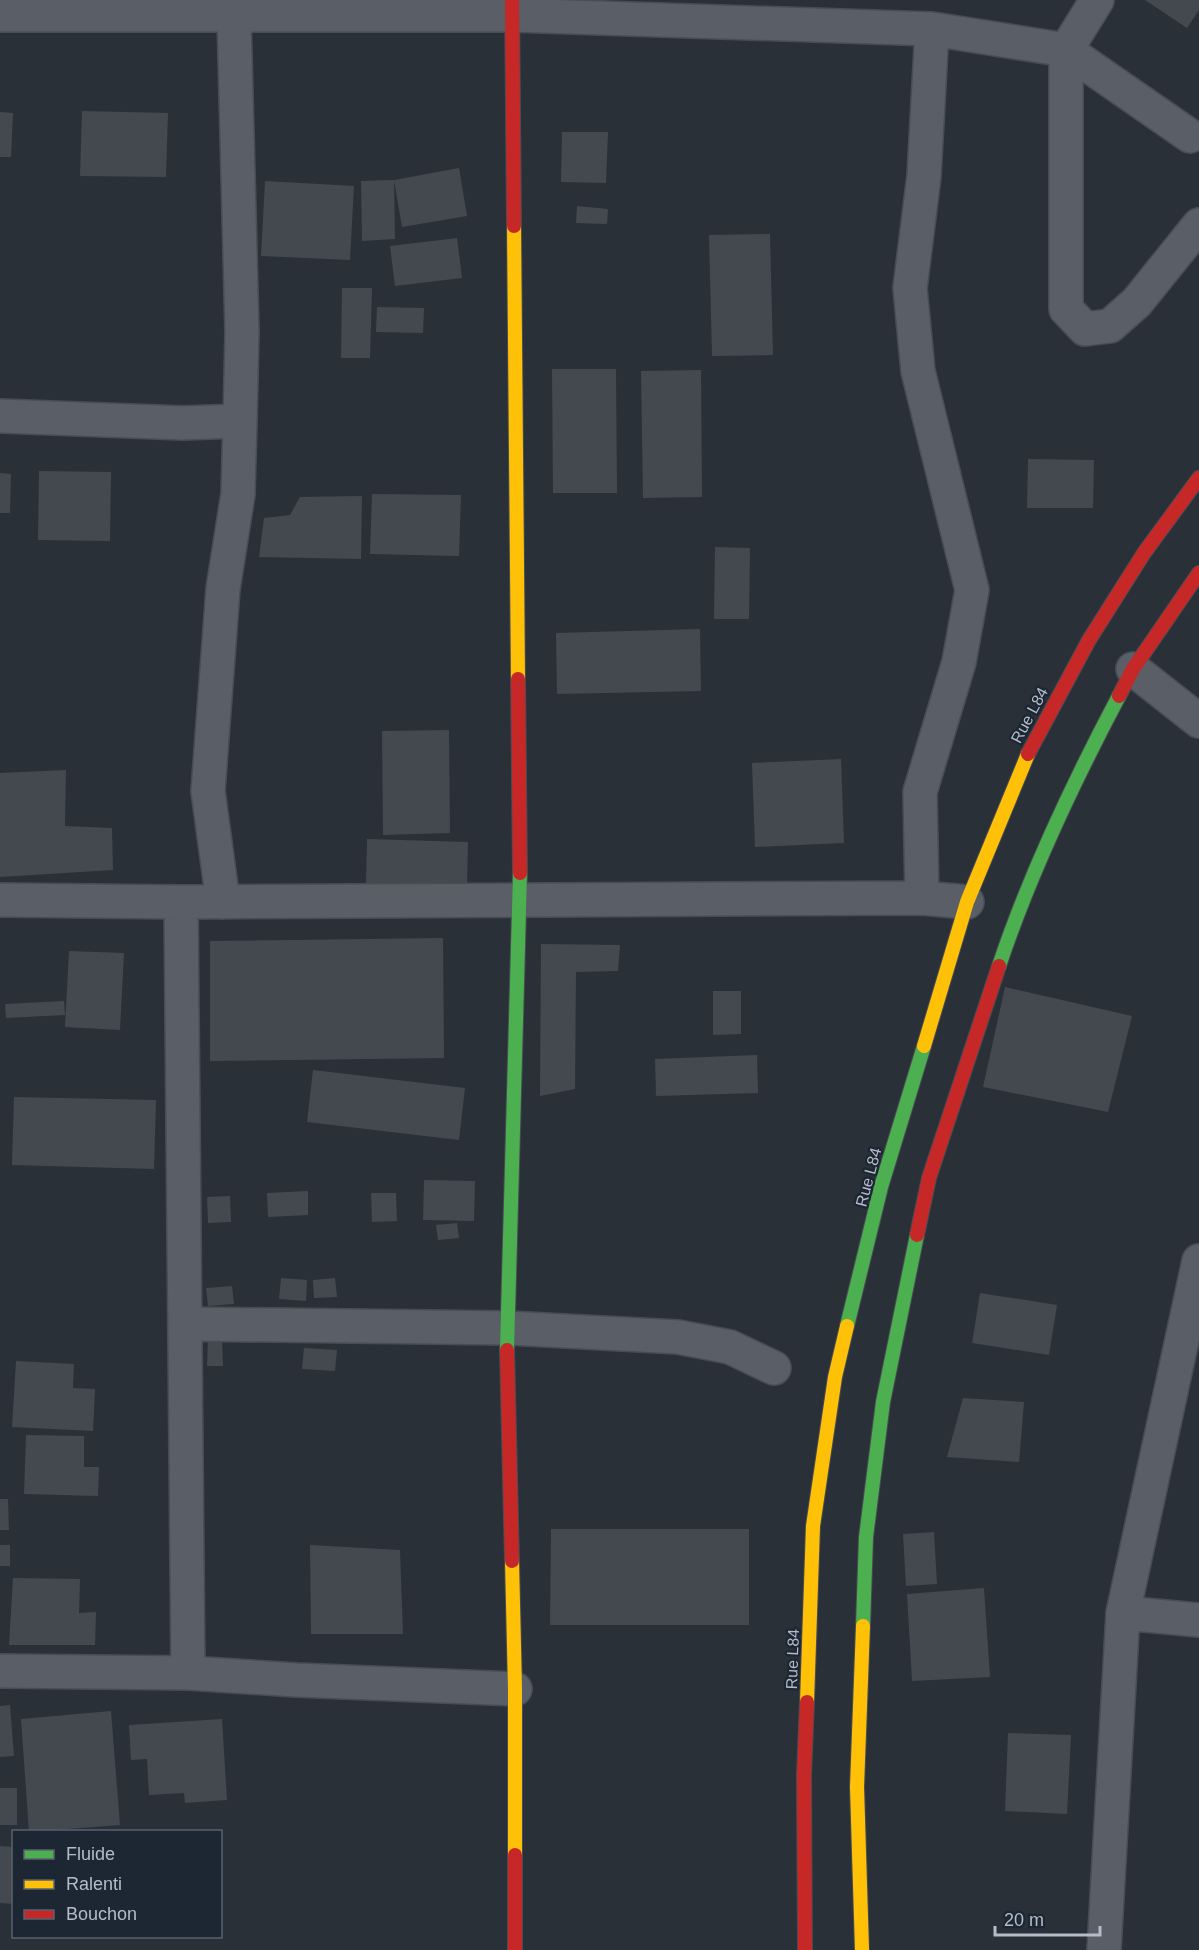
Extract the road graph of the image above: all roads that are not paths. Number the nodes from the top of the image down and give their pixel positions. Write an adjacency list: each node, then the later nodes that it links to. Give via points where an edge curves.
1 (1097, 0): 6 (street)
2 (512, 8): 4 (street); 5 (street); 17 (main road)
3 (0, 15): 4 (street)
4 (234, 16): 10 (street, via 242,332)
5 (932, 29): 6 (street); 15 (street, via 924,176 910,288 918,371 972,590 959,662 920,792)
6 (1066, 50): 7 (street); 8 (street, via 1066,309 1085,329 1110,326 1137,302)
7 (1190, 136)
8 (1199, 225)
9 (0, 416): 10 (street, via 183,423)
10 (240, 421): 19 (street, via 238,494 223,589 208,791)
11 (1199, 478): 20 (main road, Rue L84, via 1144,553 1089,640 1022,764)
12 (1199, 573): 13 (main road)
13 (1133, 669): 14 (street); 33 (main road, via 1087,756 1015,919 927,1189 883,1402 866,1537 857,1787)
14 (1199, 721)
15 (922, 898): 17 (street); 20 (street)
16 (0, 900): 18 (street)
17 (520, 901): 19 (street); 23 (main road)
18 (181, 902): 19 (street); 22 (street)
19 (223, 902)
20 (967, 902): 32 (main road, Rue L84, via 881,1187 835,1377 813,1526 804,1776)
21 (1199, 1261): 25 (street)
22 (184, 1324): 23 (street); 28 (street)
23 (507, 1328): 24 (street, via 678,1337 730,1347); 29 (main road)
24 (774, 1368)
25 (1123, 1613): 26 (street); 34 (street)
26 (1199, 1620)
27 (0, 1671): 28 (street)
28 (188, 1673): 29 (street)
29 (515, 1689): 30 (main road)
30 (515, 1950)
31 (799, 1950): 32 (street)
32 (805, 1950)
33 (862, 1950)
34 (1104, 1950)

